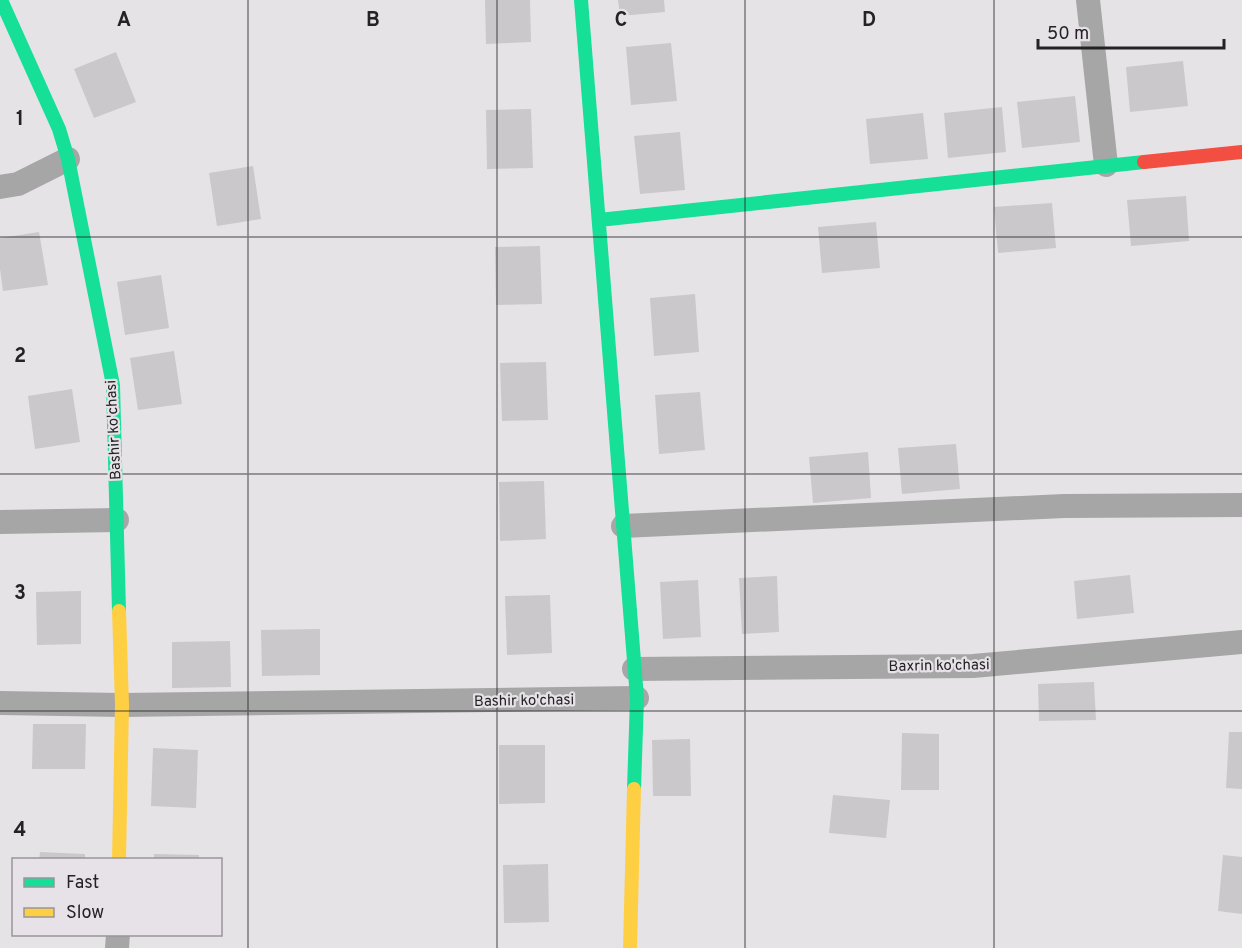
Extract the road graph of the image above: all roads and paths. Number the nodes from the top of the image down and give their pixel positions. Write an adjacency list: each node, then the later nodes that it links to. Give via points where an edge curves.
1 (1, 0): 5 (street, Bashir ko'chasi, via 59,129)
2 (581, 0): 8 (street)
3 (1088, 0): 6 (street)
4 (1242, 152): 6 (street)
5 (68, 159): 7 (street, via 18,184); 10 (street, Bashir ko'chasi, via 113,386)
6 (1106, 165): 8 (street)
7 (0, 187)
8 (598, 220): 12 (street)
9 (1242, 505): 12 (street, via 1064,506)
10 (117, 520): 11 (street); 17 (street, Bashir ko'chasi)
11 (0, 522)
12 (623, 526): 14 (street)
13 (1242, 642): 14 (street, Baxrin ko'chasi, via 973,666)
14 (634, 669): 15 (street)
15 (637, 698): 17 (street, Bashir ko'chasi); 19 (street)
16 (0, 703): 17 (street, Bashir ko'chasi)
17 (122, 705): 18 (street, Bashir ko'chasi)
18 (119, 858)
19 (630, 948)

